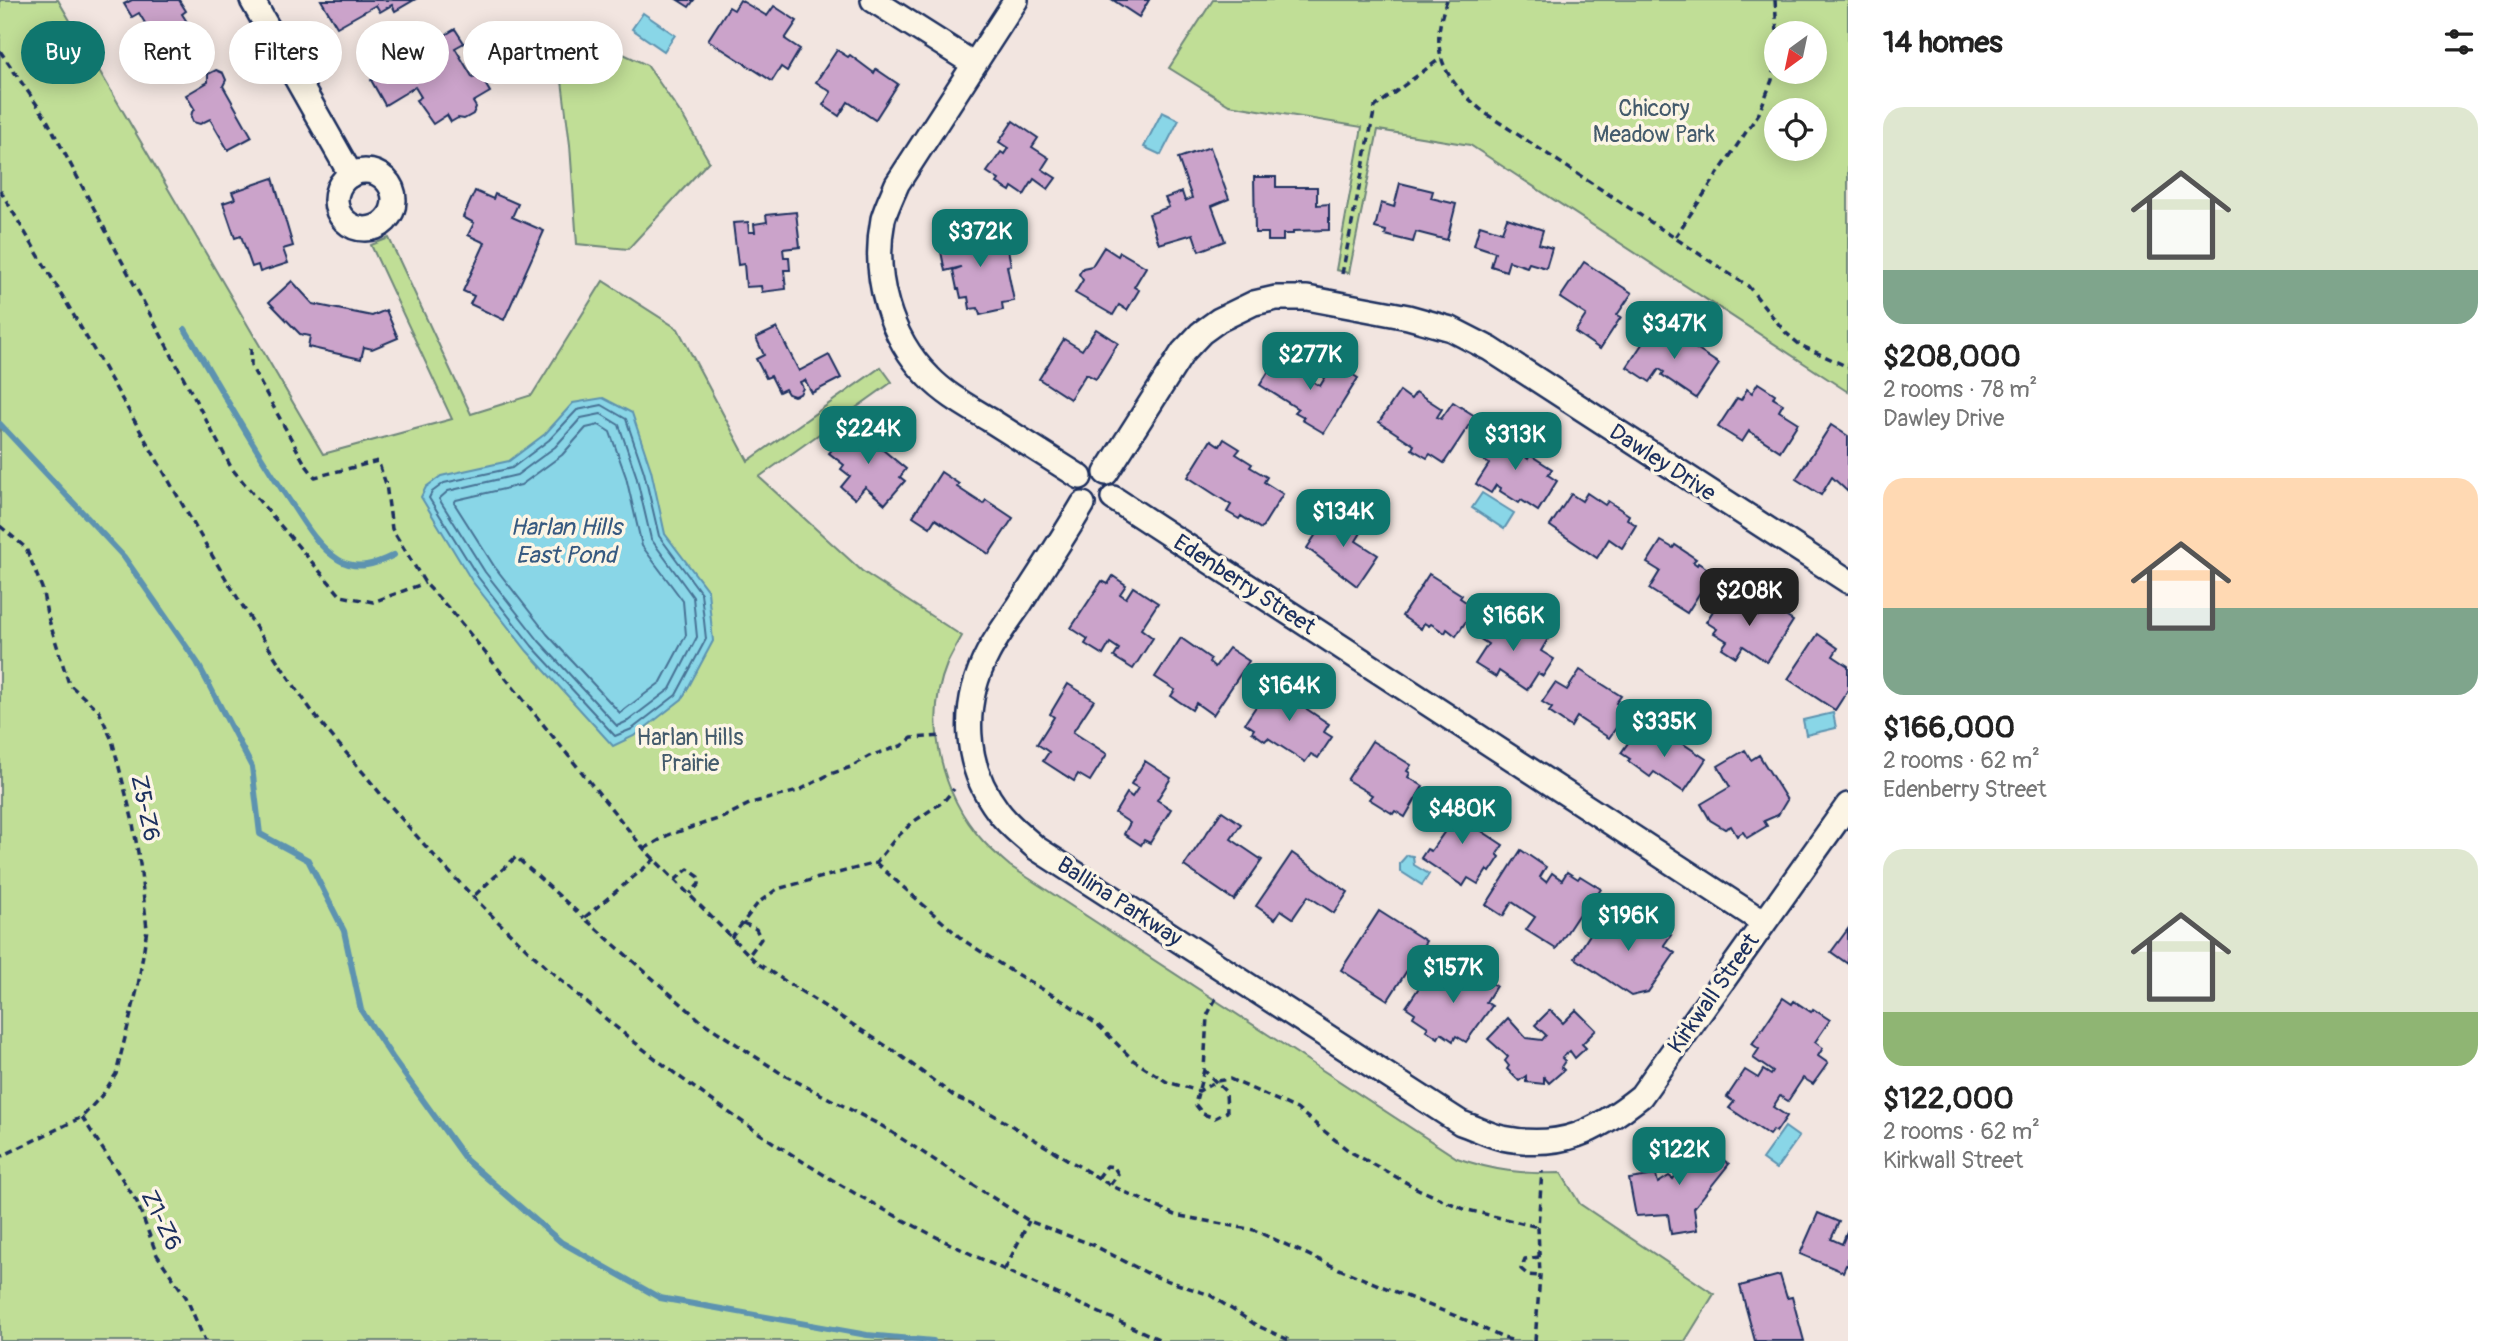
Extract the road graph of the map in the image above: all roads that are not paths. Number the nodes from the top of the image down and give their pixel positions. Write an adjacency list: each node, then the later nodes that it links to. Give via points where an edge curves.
1 (252, 0): 5 (street)
2 (873, 0): 4 (street)
3 (1016, 0): 4 (street)
4 (974, 64): 7 (street, via 897,184 884,217 879,251 890,315 904,346 929,377)
5 (351, 175)
6 (1106, 473): 7 (street, via 1095,469); 8 (street, via 1114,481); 10 (street, Dawley Drive, via 1201,333 1254,303 1307,298 1408,317 1451,329 1480,344)
7 (1080, 477): 9 (street, via 1077,494)
8 (1113, 498): 9 (street, via 1100,508); 12 (street, Edenberry Street)
9 (1083, 504): 13 (street, Ballina Parkway, via 988,654 976,682 969,719 970,751 999,813 1037,848 1461,1122 1501,1138)
10 (1848, 581)
11 (1848, 805): 12 (street, Kirkwall Street)
12 (1763, 922): 13 (street, Kirkwall Street, via 1641,1096 1588,1132)
13 (1548, 1142)

